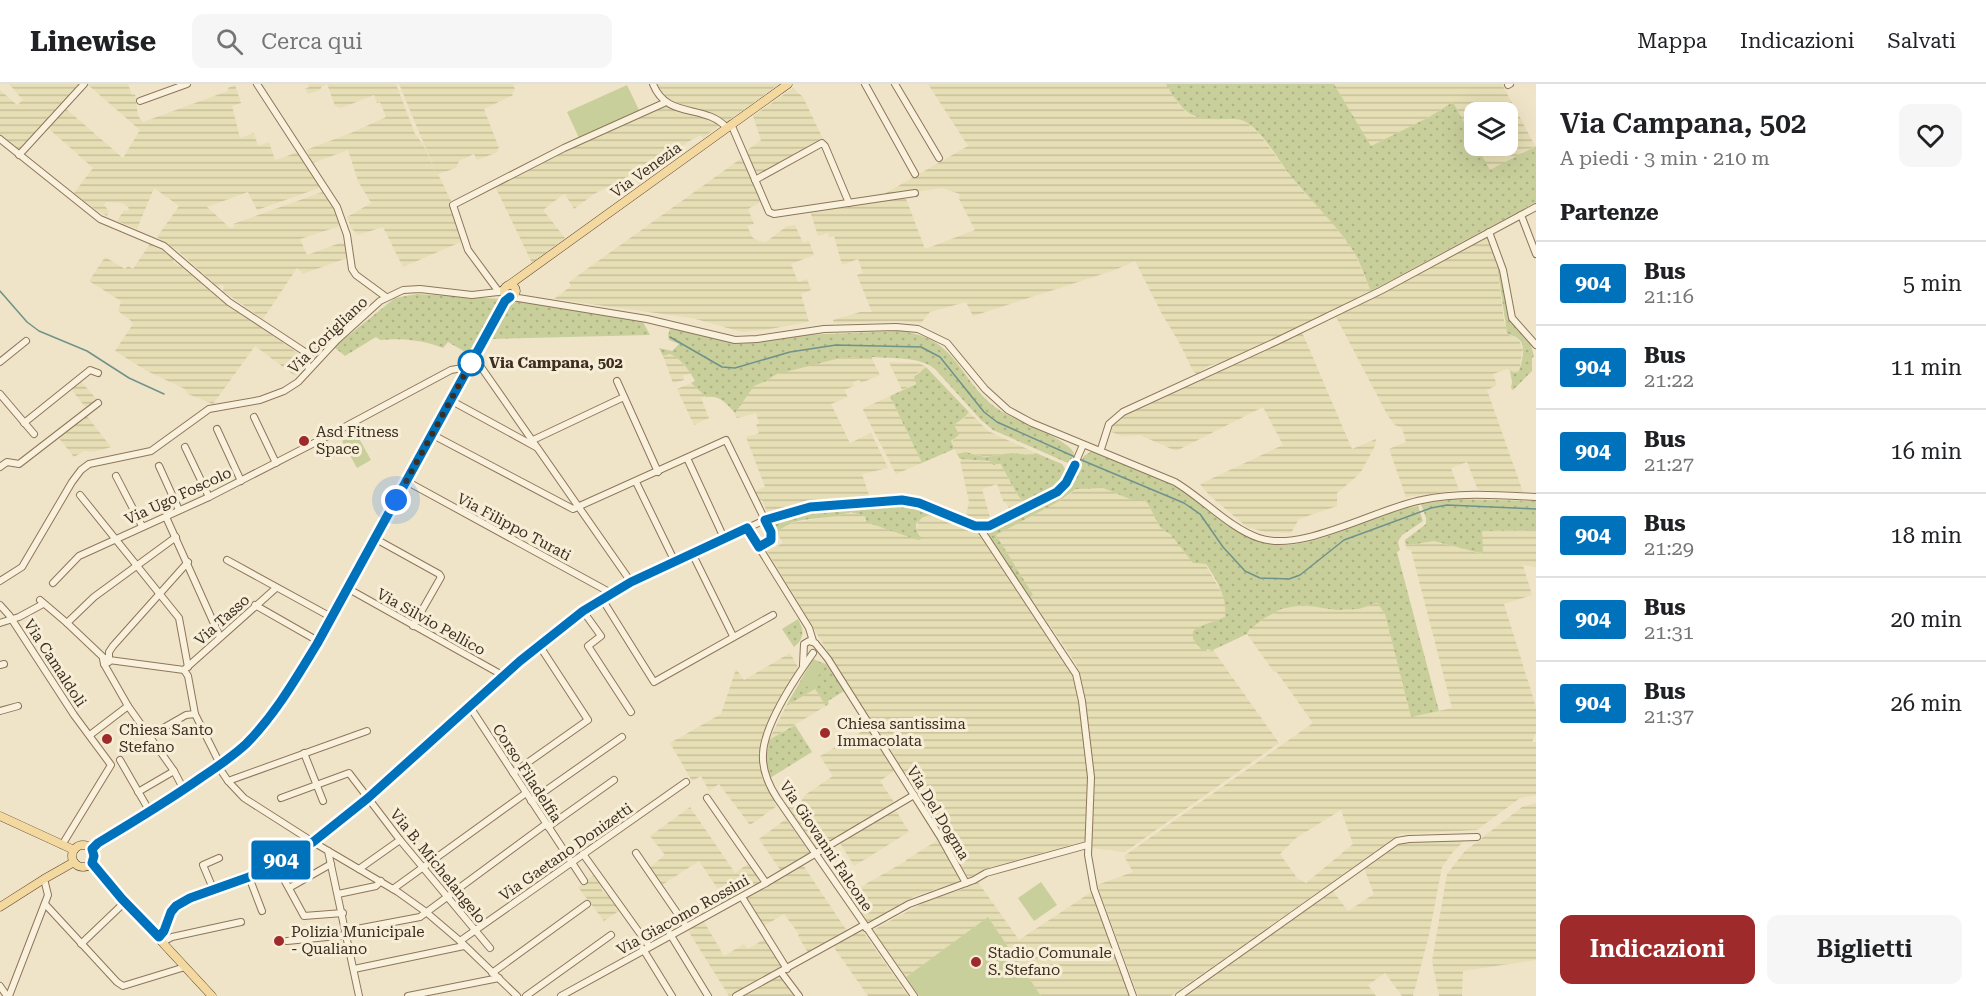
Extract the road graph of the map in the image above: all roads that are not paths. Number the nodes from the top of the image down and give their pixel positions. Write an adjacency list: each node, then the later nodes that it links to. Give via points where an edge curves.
1 (84, 84): 12 (street)
2 (187, 84): 8 (street)
3 (257, 84): 23 (street, via 337,207 347,235 352,269)
4 (653, 84): 9 (street)
5 (788, 84): 10 (main road, Via Venezia)
6 (865, 84): 14 (street)
7 (895, 84): 13 (street)
8 (141, 101)
9 (664, 103): 10 (street); 22 (street, via 564,148 453,205 468,250)
10 (729, 126): 15 (street); 22 (main road, Via Venezia, via 519,278)
11 (0, 139): 12 (street)
12 (19, 155): 26 (street, via 100,219 164,246 229,302)
13 (939, 158)
14 (915, 174)
15 (754, 180): 17 (street, via 767,209 774,214); 17 (street, via 822,143)
16 (915, 193): 17 (street)
17 (849, 203)
18 (1536, 207): 19 (street)
19 (1521, 214): 20 (street); 21 (street)
20 (1489, 232): 25 (street, via 1503,270 1512,318); 47 (street, via 1310,326 1123,412 1109,424)
21 (1536, 254)
22 (509, 294): 23 (street, Via Corigliano, via 472,295 420,289); 28 (main road); 44 (street, Via Corigliano, via 735,340 824,329 918,329 947,342 1008,410)
23 (386, 297): 76 (street, Via Corigliano, via 284,391 209,409 151,451 89,464 63,496 22,567)
24 (26, 341): 29 (street)
25 (1536, 345)
26 (304, 352): 27 (street); 30 (street)
27 (316, 352)
28 (475, 355): 31 (main road); 43 (street)
29 (0, 362)
30 (308, 367)
31 (468, 368): 36 (main road); 49 (street, Via Ugo Foscolo, via 451,370)
32 (98, 373): 39 (street, via 90,370)
33 (617, 381): 35 (street)
34 (0, 394): 39 (street)
35 (624, 397): 43 (street); 52 (street)
36 (450, 400): 42 (main road); 46 (street)
37 (98, 403): 50 (street, via 19,464 7,462)
38 (254, 417): 49 (street)
39 (24, 423): 41 (street)
40 (217, 429): 55 (street)
41 (34, 434)
42 (431, 434): 54 (main road); 60 (street, via 570,508)
43 (533, 440): 46 (street)
44 (1083, 445): 47 (street, Via Corigliano); 65 (street, via 1066,483 1057,492 996,524)
45 (185, 447): 58 (street)
46 (539, 448): 60 (street)
47 (1101, 450): 59 (street, Via Corigliano, via 1194,493 1248,534 1274,542 1298,540 1427,499)
48 (687, 458): 52 (street); 63 (street, via 726,440); 69 (street)
49 (276, 463): 55 (street, Via Ugo Foscolo)
50 (0, 466)
51 (159, 466): 61 (street)
52 (658, 472): 56 (street)
53 (116, 476): 64 (street)
54 (406, 480): 68 (main road); 82 (street, Via Filippo Turati)
55 (241, 481): 58 (street, Via Ugo Foscolo)
56 (636, 482): 60 (street); 74 (street)
57 (80, 495): 70 (street)
58 (209, 497): 61 (street, Via Ugo Foscolo)
59 (1536, 497)
60 (580, 507): 77 (street)
61 (179, 510): 62 (street, Via Ugo Foscolo)
62 (166, 517): 64 (street, Via Ugo Foscolo); 67 (street)
63 (765, 520): 65 (street, via 810,507 902,500); 66 (street)
64 (142, 526): 70 (street, Via Ugo Foscolo)
65 (979, 527): 139 (street, via 1077,674 1091,777)
66 (747, 528): 69 (street); 96 (street, via 807,624)
67 (176, 537): 73 (street); 75 (street)
68 (374, 538): 80 (main road); 92 (street, via 441,577)
69 (724, 538): 71 (street)
70 (116, 539): 75 (street); 78 (street, Via Ugo Foscolo, via 79,556)
71 (692, 553): 74 (street); 93 (street)
72 (226, 560): 79 (street)
73 (188, 562): 81 (street); 94 (street)
74 (675, 562): 77 (street)
75 (138, 565): 81 (street); 91 (street, via 94,597)
76 (0, 581)
77 (631, 582): 82 (street)
78 (53, 583)
79 (276, 588): 85 (street, Via Tasso); 88 (street)
80 (347, 588): 88 (main road); 92 (street, Via Silvio Pellico)
81 (160, 593): 100 (street, via 113,646); 102 (street, via 179,618)
82 (611, 593): 83 (street)
83 (602, 599): 86 (street); 93 (street, via 654,682)
84 (0, 605): 89 (street, Via Camaldoli)
85 (255, 605): 94 (street, Via Tasso); 95 (street)
86 (583, 611): 97 (street); 109 (street, via 601,636 588,646)
87 (773, 615): 93 (street)
88 (331, 617): 95 (main road)
89 (13, 620): 90 (street); 91 (street, via 41,602); 112 (street, Via Camaldoli)
90 (0, 623)
91 (67, 623): 100 (street)
92 (413, 626): 104 (street, Via Silvio Pellico)
93 (733, 636)
94 (220, 637): 102 (street, Via Tasso)
95 (318, 641): 117 (main road, via 266,722)
96 (811, 643): 98 (street, Via Giovanni Falcone, via 803,648); 99 (street); 101 (street, Via Del Dogma, via 823,651)
97 (539, 645): 104 (street); 119 (street, via 588,720)
98 (805, 651): 99 (street); 103 (street, Via Giovanni Falcone)
99 (814, 652): 101 (street); 103 (street, Via Giovanni Falcone)
100 (106, 660): 102 (street); 106 (street)
101 (831, 664): 127 (street, Via Del Dogma)
102 (186, 668): 110 (street)
103 (802, 668): 146 (street, Via Giovanni Falcone, via 773,720 763,760 773,792)
104 (504, 676): 107 (street)
105 (18, 706): 108 (street)
106 (129, 706): 112 (street); 113 (street)
107 (470, 707): 119 (street, Corso Filadelfia); 129 (street)
108 (0, 711)
109 (631, 712)
110 (195, 714): 113 (street); 117 (street)
111 (367, 731): 115 (street)
112 (90, 735): 140 (street, Via Camaldoli, via 111,765)
113 (151, 735): 118 (street)
114 (622, 737): 132 (street)
115 (304, 753): 121 (street); 123 (street)
116 (120, 760): 125 (street)
117 (219, 765): 121 (street); 124 (main road)
118 (174, 771): 124 (street); 125 (street)
119 (513, 773): 126 (street, Corso Filadelfia)
120 (614, 780): 135 (street)
121 (228, 781): 138 (street, via 244,798)
122 (686, 782): 145 (street, Via Gaetano Donizetti)
123 (317, 785): 128 (street); 129 (street, Via B. Michelangelo, via 349,773); 131 (street)
124 (184, 790): 133 (main road)
125 (138, 792): 133 (street)
126 (525, 793): 132 (street, Corso Filadelfia); 153 (street)
127 (914, 795): 146 (street, Via Giacomo Rossini); 160 (street, Via Del Dogma)
128 (281, 798)
129 (368, 798): 137 (street, Via B. Michelangelo); 138 (street)
130 (707, 798): 159 (street)
131 (322, 801)
132 (531, 801): 135 (street, Corso Filadelfia)
133 (150, 812): 141 (main road)
134 (0, 816): 140 (main road)
135 (547, 826): 151 (street, Corso Filadelfia); 165 (street)
136 (1476, 837): 206 (street, via 1397,841)
137 (400, 840): 153 (street, Via B. Michelangelo); 154 (street)
138 (313, 842): 143 (street); 150 (street)
139 (1087, 844): 160 (street, via 998,868); 205 (street, via 1094,889)
140 (62, 845): 142 (main road)
141 (92, 849): 142 (main road, via 82,845); 149 (main road)
142 (74, 850): 148 (main road)
143 (328, 851): 152 (street); 154 (street)
144 (636, 853): 175 (street)
145 (583, 854): 151 (street, Via Gaetano Donizetti); 186 (street)
146 (816, 854): 159 (street, Via Giacomo Rossini); 176 (street, Via Giovanni Falcone)
147 (219, 858): 163 (street, via 203,865)
148 (74, 862): 149 (main road, via 82,867); 156 (main road)
149 (92, 863): 167 (main road)
150 (275, 863): 155 (street); 161 (street)
151 (571, 863): 158 (street, Corso Filadelfia); 177 (street, Via Gaetano Donizetti)
152 (331, 864): 161 (street); 164 (street)
153 (424, 867): 162 (street); 165 (street, Via B. Michelangelo)
154 (359, 869): 157 (street)
155 (249, 877): 163 (street); 171 (street)
156 (44, 879): 168 (street, via 48,896); 170 (main road)
157 (381, 881): 162 (street); 164 (street, via 376,886)
158 (584, 881)
159 (766, 883): 166 (street, Via Giacomo Rossini)
160 (966, 883): 176 (street, via 923,898)
161 (289, 888): 173 (street, via 304,916)
162 (393, 889): 172 (street)
163 (214, 891): 181 (street, via 176,906)
164 (338, 894): 173 (street)
165 (448, 896): 172 (street); 177 (street, Via B. Michelangelo)
166 (741, 897): 175 (street, Via Giacomo Rossini); 189 (street)
167 (125, 902): 181 (main road); 184 (street)
168 (45, 904): 184 (street); 193 (street)
169 (587, 904): 190 (street)
170 (0, 907)
171 (262, 911)
172 (426, 912): 178 (street, via 420,917); 183 (street)
173 (343, 913): 178 (street)
174 (241, 921): 181 (street)
175 (686, 926): 179 (street, Via Giacomo Rossini)
176 (865, 927): 189 (street); 204 (street, Via Giovanni Falcone)
177 (475, 930): 183 (street, Via Gaetano Donizetti); 185 (street, Via B. Michelangelo)
178 (347, 933): 182 (street); 188 (street)
179 (670, 934): 186 (street, Via Giacomo Rossini); 201 (street)
180 (611, 935): 198 (street)
181 (161, 939): 187 (main road)
182 (287, 941)
183 (462, 943): 188 (street); 190 (street)
184 (81, 944): 187 (street, via 123,986)
185 (490, 948)
186 (646, 948): 199 (street, Via Giacomo Rossini); 200 (street)
187 (185, 967): 194 (main road)
188 (354, 969): 195 (street)
189 (784, 970): 202 (street); 203 (street)
190 (492, 973): 191 (street)
191 (499, 978): 196 (street); 197 (street)
192 (0, 986): 193 (street)
193 (8, 996)
194 (212, 996)
195 (359, 996)
196 (408, 996)
197 (517, 996)
198 (526, 996)
199 (561, 996)
200 (672, 996)
201 (708, 996)
202 (736, 996)
203 (799, 996)
204 (914, 996)
205 (1133, 996)
206 (1179, 996)

